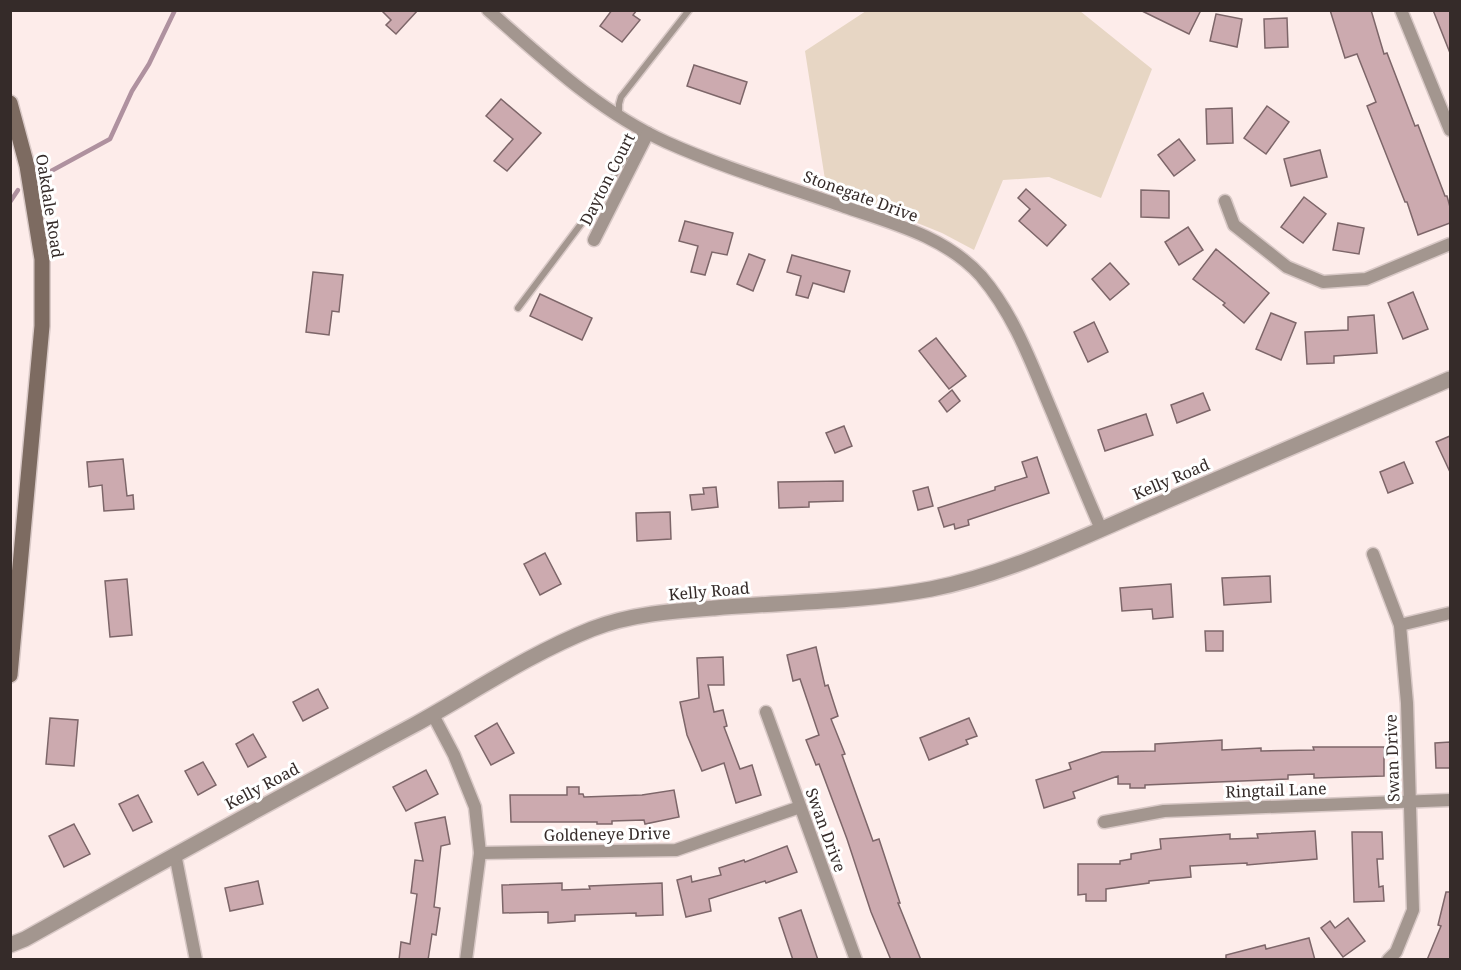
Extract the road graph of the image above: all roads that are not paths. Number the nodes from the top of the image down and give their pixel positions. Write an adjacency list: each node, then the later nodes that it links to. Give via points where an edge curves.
1 (488, 10): 5 (street, Stonegate Drive)
2 (689, 10): 5 (lane, via 621,97)
3 (1401, 10): 6 (street)
4 (10, 103): 17 (main road, Oakdale Road, via 27,166 42,259 42,326)
5 (619, 117): 7 (street, Stonegate Drive)
6 (1450, 130)
7 (646, 132): 9 (street, Dayton Court); 11 (lane); 13 (street, Stonegate Drive, via 698,155 910,230 968,264 1014,324)
8 (1225, 201): 10 (street, via 1234,225 1287,267 1323,282 1366,279)
9 (594, 240)
10 (1450, 244)
11 (518, 308)
12 (1450, 379): 13 (street, Kelly Road)
13 (1101, 529): 19 (street, Kelly Road, via 1017,563 934,588 842,600 648,615 611,623 557,645)
14 (1373, 554): 16 (street, Swan Drive)
15 (1450, 613): 16 (street)
16 (1400, 625): 21 (street, Swan Drive)
17 (10, 675)
18 (766, 712): 22 (street, Swan Drive)
19 (433, 715): 24 (street, via 475,807); 25 (street, Kelly Road)
20 (1450, 800): 21 (street, Ringtail Lane)
21 (1410, 802): 23 (street, Ringtail Lane, via 1164,811); 30 (street, Swan Drive, via 1413,910 1396,952)
22 (800, 807): 24 (street, Goldeneye Drive, via 676,850); 29 (street, Swan Drive)
23 (1104, 822)
24 (480, 853): 28 (street)
25 (175, 854): 26 (street, Kelly Road); 27 (street)
26 (10, 945)
27 (196, 960)
28 (466, 960)
29 (856, 960)
30 (1388, 960)

